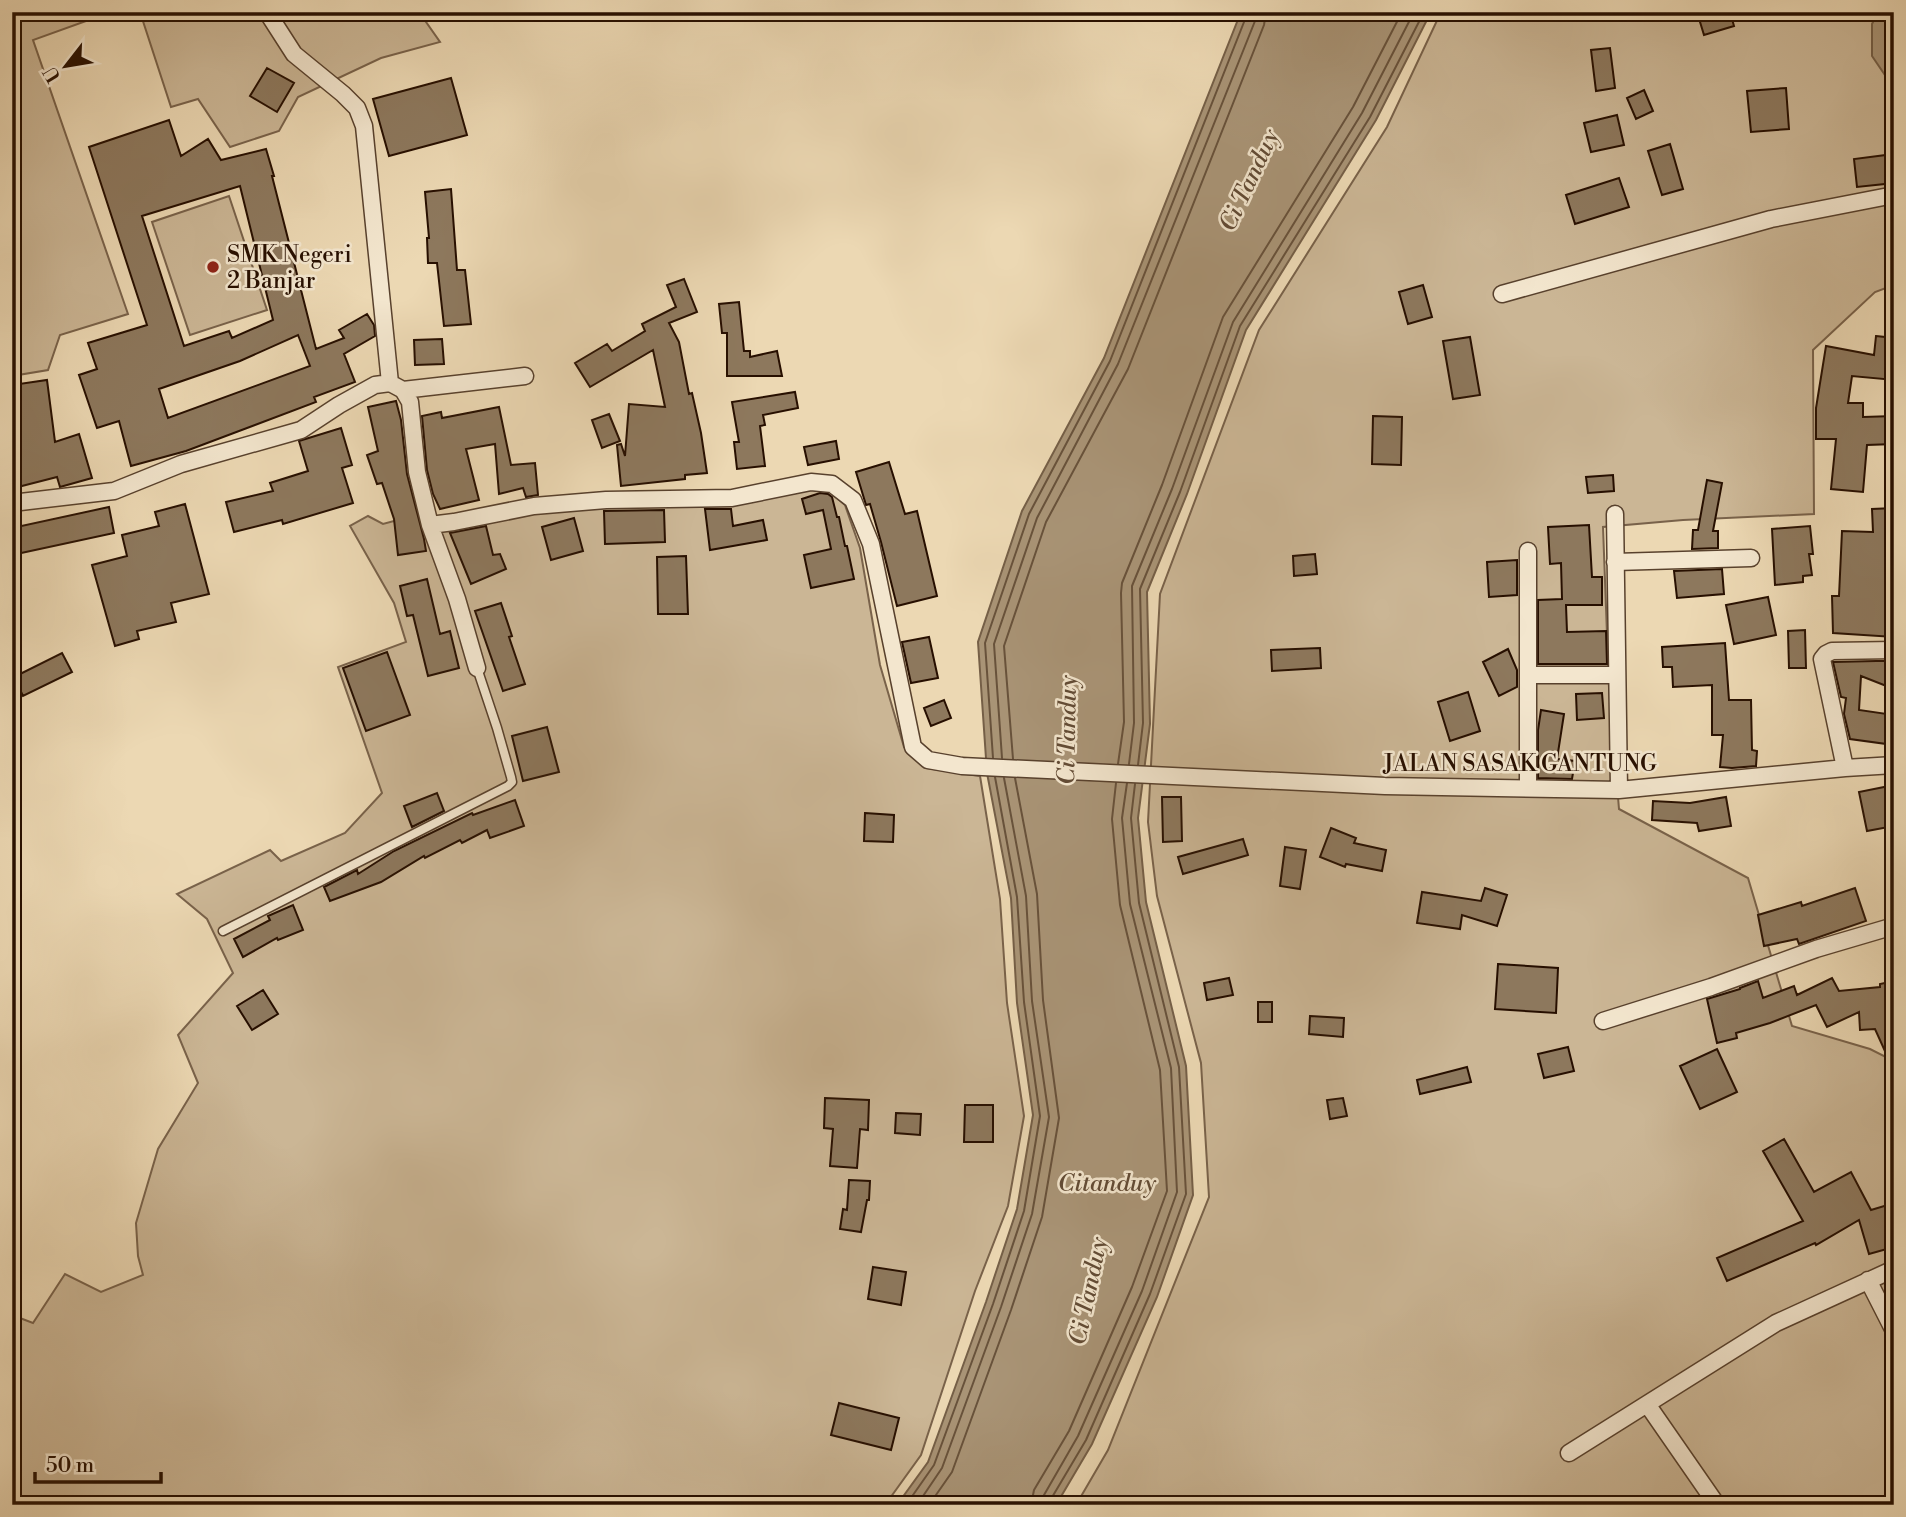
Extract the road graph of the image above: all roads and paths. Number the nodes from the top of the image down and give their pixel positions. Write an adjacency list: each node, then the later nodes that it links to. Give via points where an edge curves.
1 (267, 12): 5 (street, via 294,54 357,108 364,126)
2 (1894, 195): 3 (street, via 1771,219)
3 (1503, 294)
4 (525, 376): 5 (street)
5 (396, 386): 6 (street, via 375,385 302,430 181,464 114,491); 8 (street, via 410,402 417,472)
6 (12, 503)
7 (1615, 514): 11 (street)
8 (430, 525): 13 (street); 18 (street, JALAN SASAK GANTUNG, via 534,506 732,499 811,482 832,484 853,500 871,544 913,747 928,760 961,766 1385,786)
9 (1528, 551): 14 (street)
10 (1751, 558): 11 (street)
11 (1615, 562): 15 (street)
12 (1894, 650): 17 (street, via 1832,651 1822,659)
13 (477, 668): 21 (lane, via 498,728 512,782 509,786)
14 (1529, 675): 15 (street); 18 (street)
15 (1617, 675): 19 (street)
16 (1894, 765): 17 (street, JALAN SASAK GANTUNG)
17 (1845, 768): 19 (street, JALAN SASAK GANTUNG)
18 (1528, 788): 19 (street, JALAN SASAK GANTUNG)
19 (1619, 790)
20 (1894, 926): 22 (street)
21 (223, 931)
22 (1603, 1021)
23 (1894, 1269): 24 (street)
24 (1868, 1280): 25 (street); 26 (street, via 1776,1323)
25 (1894, 1331)
26 (1647, 1404): 27 (street); 28 (street)
27 (1569, 1454)
28 (1717, 1505)

